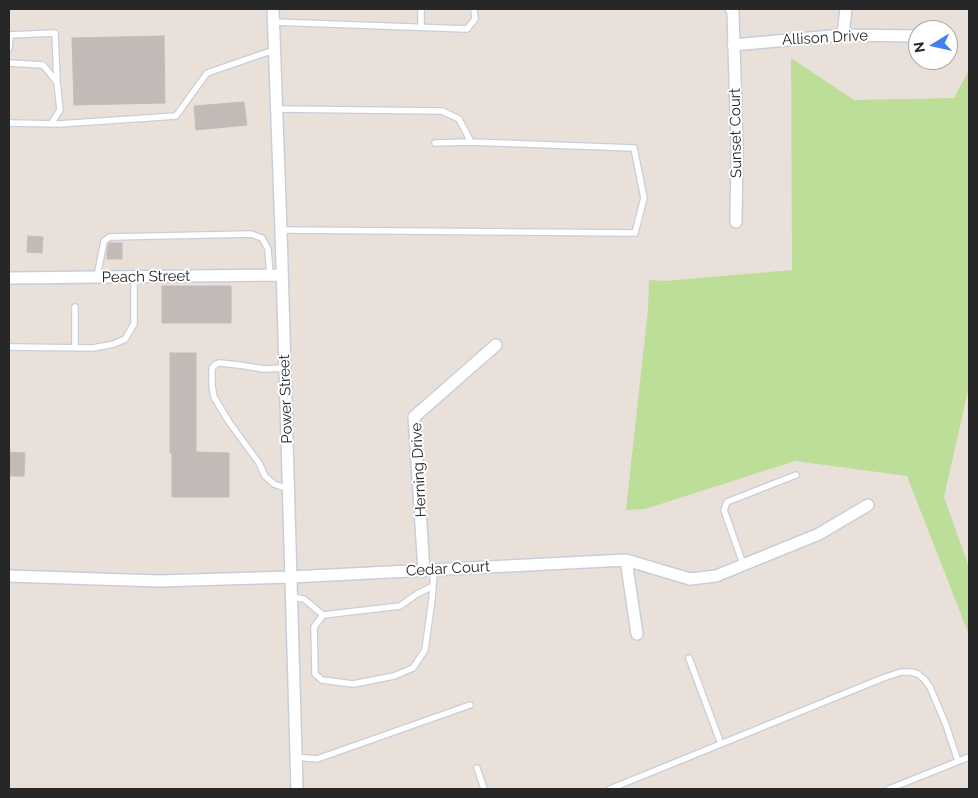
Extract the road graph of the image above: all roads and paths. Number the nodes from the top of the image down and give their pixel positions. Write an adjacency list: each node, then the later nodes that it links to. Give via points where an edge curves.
1 (273, 9): 6 (street, Power Street)
2 (421, 9): 7 (lane)
3 (474, 9): 7 (lane, via 475,18 467,29)
4 (731, 9): 11 (street, Sunset Court)
5 (846, 9): 8 (street)
6 (273, 22): 7 (lane); 13 (street, Power Street)
7 (421, 27)
8 (843, 35): 10 (street, Allison Drive); 11 (street, Allison Drive)
9 (9, 36): 12 (lane); 15 (lane, via 55,33)
10 (908, 36)
11 (733, 45): 21 (street, Sunset Court, via 738,148)
12 (9, 48)
13 (274, 50): 16 (street, Power Street); 18 (lane, via 207,73 176,116)
14 (9, 63): 15 (lane, via 43,65)
15 (57, 82): 18 (lane, via 60,110)
16 (276, 109): 19 (lane, via 442,111 459,119); 22 (street, Power Street)
17 (9, 123): 18 (lane)
18 (51, 124)
19 (471, 142): 20 (lane); 22 (lane, via 634,148 644,198 635,234)
20 (435, 143)
21 (736, 222)
22 (282, 230): 24 (street, Power Street)
23 (270, 275): 24 (street, Peach Street); 25 (lane, via 268,249 262,238 251,234 106,238); 26 (street, Peach Street)
24 (282, 275): 32 (street, Power Street)
25 (97, 277): 26 (street, Peach Street); 27 (street, Peach Street)
26 (134, 277): 31 (lane, via 134,324 125,339 93,348)
27 (9, 278)
28 (75, 306): 31 (lane)
29 (496, 344): 38 (street, Herning Drive, via 414,417)
30 (9, 347): 31 (lane)
31 (75, 348)
32 (285, 368): 34 (street, Power Street); 34 (lane, via 216,364 212,368 212,386 220,408 265,476 274,484)
33 (796, 475): 37 (lane, via 727,502 724,510)
34 (288, 489): 40 (street, Power Street)
35 (868, 505): 37 (street, Cedar Court, via 819,534)
36 (626, 560): 37 (street, Cedar Court, via 690,578 716,576); 38 (street, Cedar Court); 44 (street)
37 (743, 564)
38 (429, 570): 40 (street, Cedar Court); 41 (lane)
39 (9, 576): 40 (street, Cedar Court, via 159,581)
40 (291, 577): 42 (street, Power Street)
41 (433, 586): 43 (lane, via 400,606); 43 (lane, via 425,650 413,668 394,676 354,684 322,680 315,674 314,627)
42 (291, 597): 43 (lane, via 304,600); 48 (street, Power Street)
43 (323, 615)
44 (637, 634)
45 (689, 658): 47 (lane)
46 (470, 706): 48 (lane, via 317,759)
47 (721, 744): 50 (lane, via 883,678 912,672 930,686); 54 (lane)
48 (296, 757): 52 (street, Power Street)
49 (969, 757): 50 (lane)
50 (958, 761): 55 (lane)
51 (477, 768): 53 (lane)
52 (297, 789)
53 (484, 789)
54 (610, 789)
55 (889, 789)

